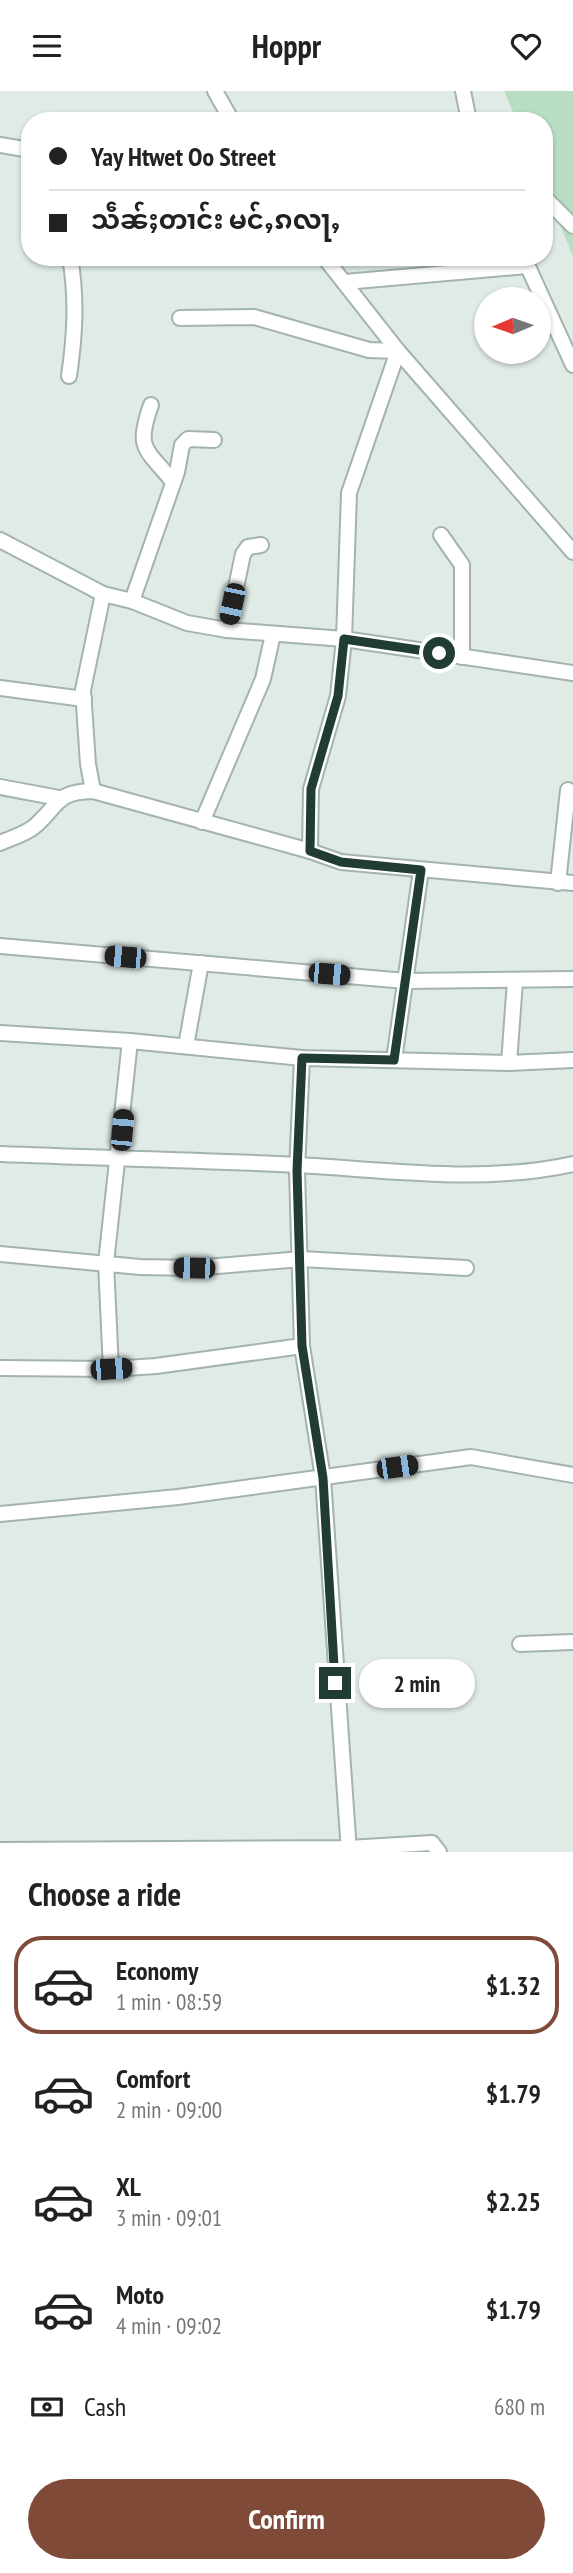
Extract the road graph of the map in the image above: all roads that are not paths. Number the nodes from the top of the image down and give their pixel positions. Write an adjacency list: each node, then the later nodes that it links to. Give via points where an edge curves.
1 (215, 91): 3 (street)
2 (463, 91): 4 (street)
3 (227, 112)
4 (466, 112)
5 (0, 145): 6 (street)
6 (21, 148)
7 (553, 206): 8 (street)
8 (573, 226)
9 (70, 266): 17 (street, via 75,332)
10 (332, 266): 13 (street)
11 (490, 266): 13 (street)
12 (528, 266): 16 (street)
13 (345, 282): 15 (street)
14 (180, 318): 15 (street, via 254,317 369,350)
15 (398, 351): 24 (street); 29 (street, via 349,493)
16 (573, 365)
17 (69, 376)
18 (151, 405): 20 (street, via 143,444)
19 (214, 440): 20 (street, via 188,439 181,445)
20 (173, 482): 26 (street)
21 (441, 535): 30 (street, via 462,565)
22 (0, 540): 25 (street)
23 (261, 545): 27 (street, via 248,547 243,554)
24 (573, 552)
25 (103, 594): 26 (street); 33 (street)
26 (132, 601): 27 (street, via 187,623)
27 (227, 630): 28 (street)
28 (273, 634): 29 (street); 38 (street, via 263,679)
29 (344, 639): 30 (street); 40 (street, via 338,696 311,789)
30 (462, 657): 31 (street)
31 (573, 673)
32 (0, 688): 33 (street)
33 (84, 699): 36 (street)
34 (0, 787): 37 (street)
35 (568, 790): 42 (street)
36 (93, 791): 37 (street); 38 (street)
37 (59, 798): 39 (street, via 32,828)
38 (202, 822): 40 (street)
39 (0, 843)
40 (310, 851): 41 (street, via 341,862)
41 (421, 870): 42 (street); 46 (street)
42 (566, 883)
43 (0, 946): 44 (street)
44 (201, 963): 46 (street); 50 (street)
45 (573, 978): 47 (street)
46 (406, 981): 47 (street); 52 (street)
47 (515, 981): 54 (street)
48 (0, 1033): 49 (street)
49 (130, 1041): 50 (street); 56 (street)
50 (186, 1046): 51 (street)
51 (302, 1058): 52 (street); 58 (street)
52 (394, 1060): 54 (street)
53 (573, 1060): 54 (street)
54 (509, 1063)
55 (0, 1154): 56 (street)
56 (118, 1159): 58 (street); 61 (street)
57 (573, 1164): 58 (street, via 496,1175)
58 (297, 1165): 60 (street)
59 (0, 1254): 61 (street)
60 (301, 1259): 61 (street, via 194,1268); 62 (street); 63 (street)
61 (106, 1263): 65 (street)
62 (466, 1268)
63 (302, 1346): 65 (street); 67 (street)
64 (0, 1368): 65 (street)
65 (111, 1369)
66 (573, 1475): 67 (street, via 471,1457)
67 (323, 1478): 68 (street); 72 (street)
68 (0, 1514)
69 (573, 1642): 70 (street)
70 (520, 1644)
71 (0, 1850): 72 (street)
72 (349, 1850): 73 (street, via 432,1843)
73 (439, 1852)

